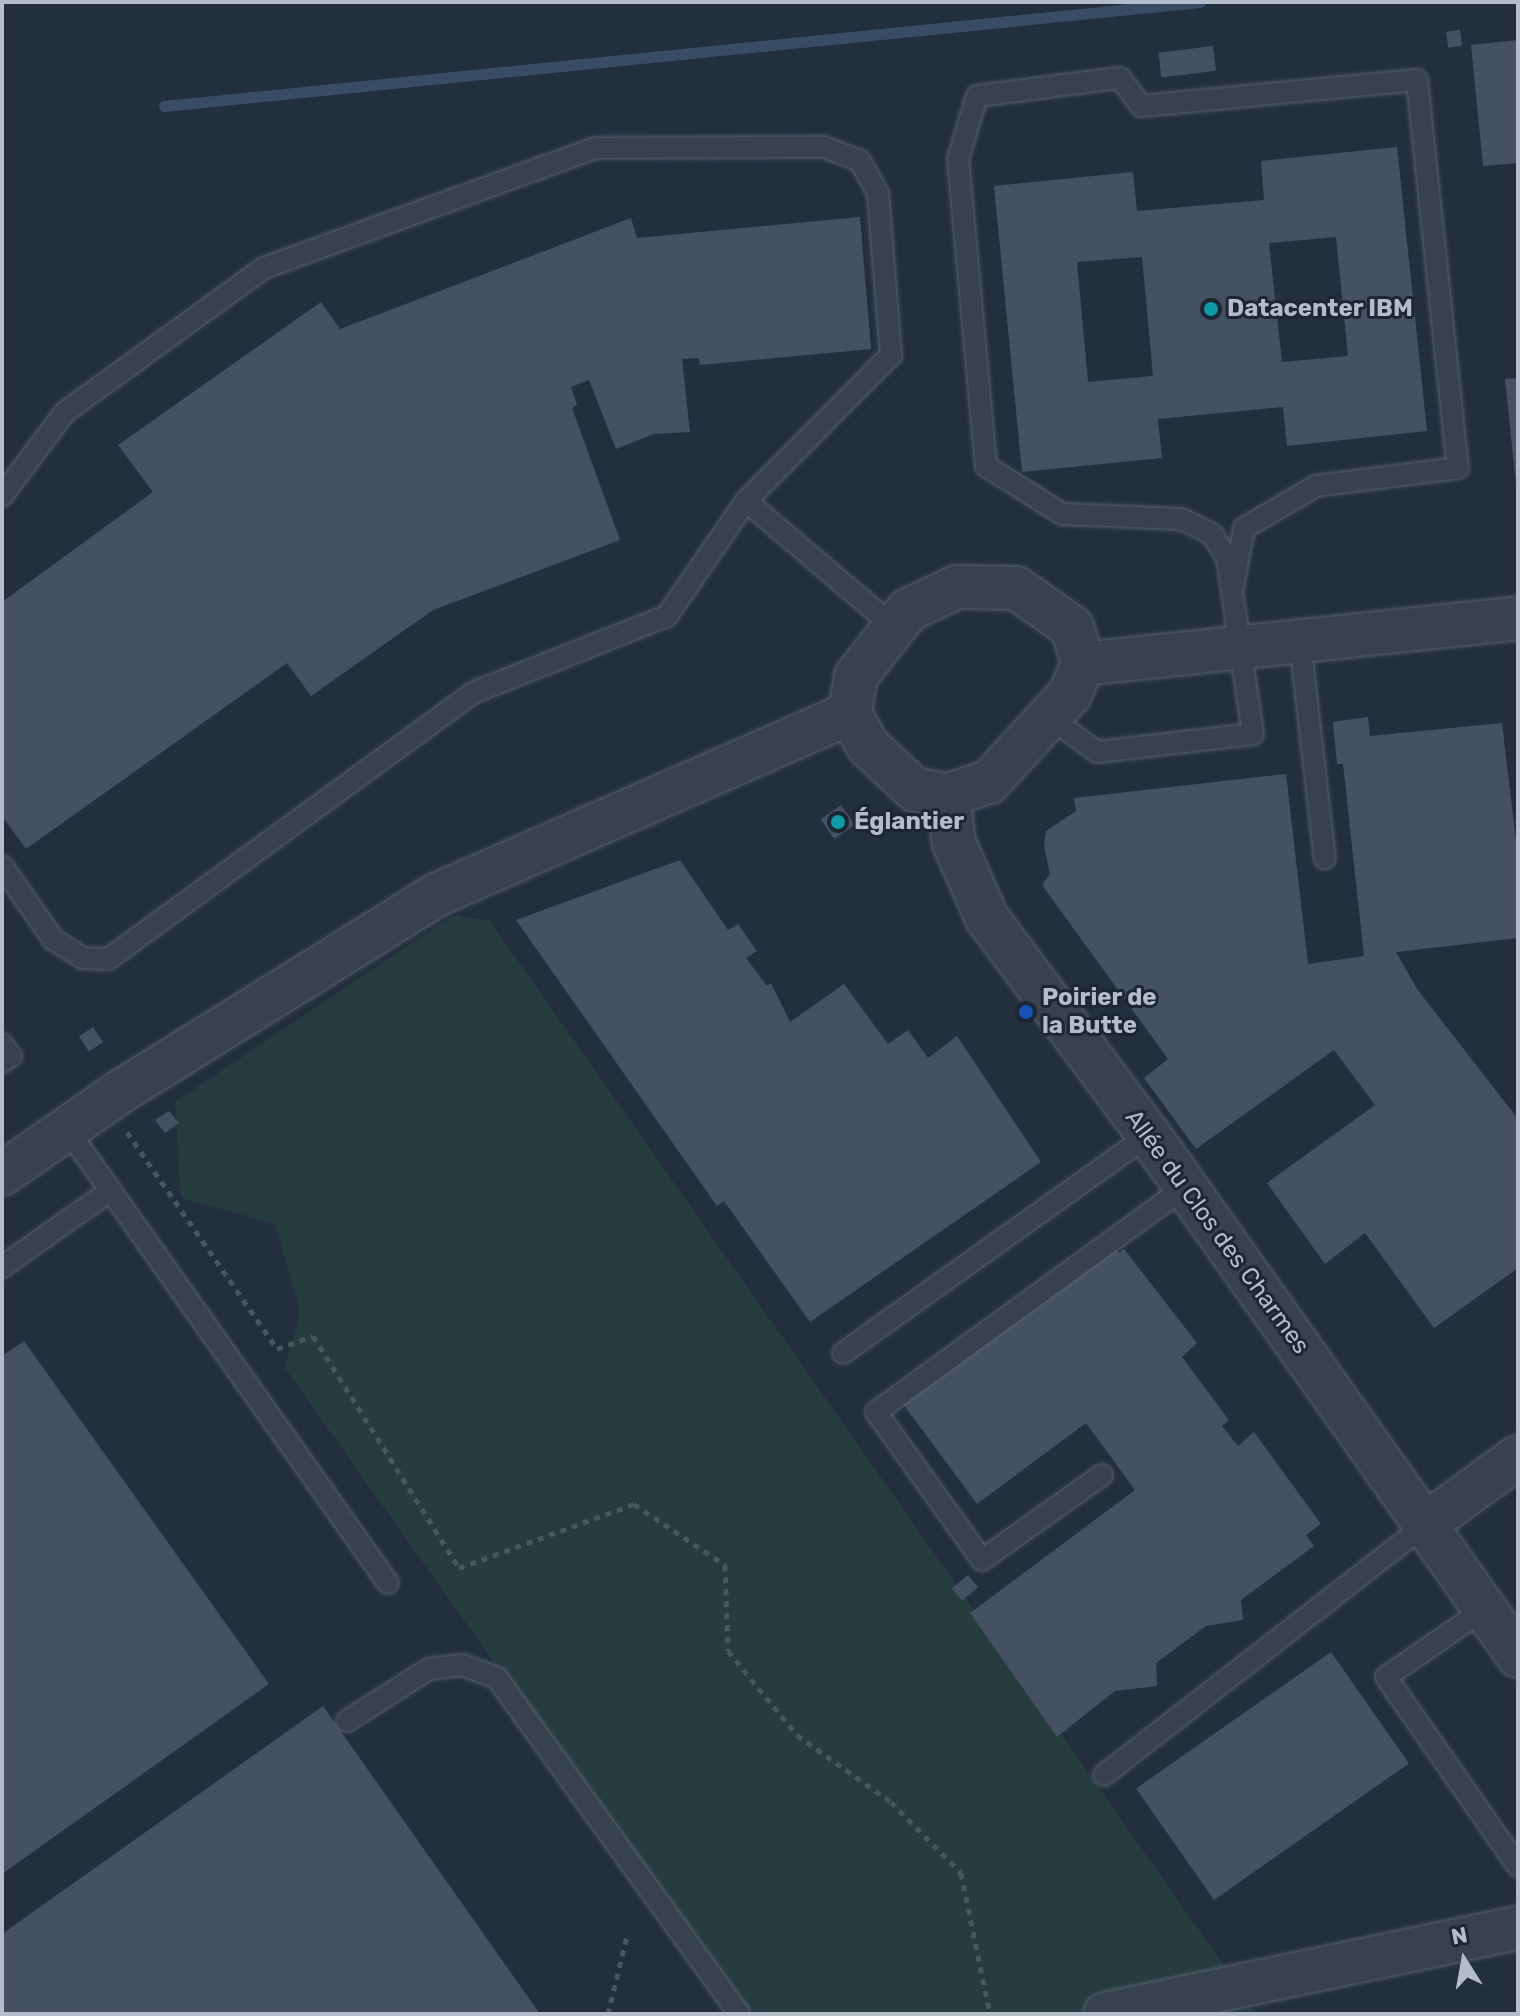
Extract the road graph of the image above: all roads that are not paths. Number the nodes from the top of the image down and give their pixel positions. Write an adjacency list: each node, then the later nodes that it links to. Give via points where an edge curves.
1 (2, 496): 2 (lane, via 65,412 264,268 596,148 824,147 860,161 878,194 891,355)
2 (746, 501): 5 (lane); 13 (lane, via 667,616 473,693 108,959 83,958 53,939)
3 (1233, 587): 3 (lane, via 1227,558 1212,534 1181,519 1062,514 986,466 958,159 977,96 1120,78 1141,106 1417,80 1458,468 1316,486 1244,528); 7 (lane)
4 (1518, 618): 6 (street)
5 (895, 628): 8 (street, via 908,610 957,587 1016,588 1072,627); 9 (street, via 856,676)
6 (1300, 641): 7 (street); 12 (lane)
7 (1242, 647): 8 (street); 10 (lane, via 1253,734 1097,752)
8 (1083, 664): 10 (street, via 1070,694)
9 (850, 713): 11 (street, via 868,746 915,790); 16 (street, via 436,895)
10 (1049, 717): 11 (street, via 989,782)
11 (948, 795): 17 (street, Allée du Clos des Charmes, via 954,843 987,918)
12 (1325, 859)
13 (2, 866)
14 (2, 1044): 15 (lane, via 11,1056)
15 (2, 1062)
16 (67, 1129): 18 (street); 20 (lane)
17 (1149, 1135): 19 (street, Allée du Clos des Charmes); 22 (lane)
18 (2, 1174)
19 (1186, 1187): 24 (lane, via 876,1412 982,1560); 25 (street, Allée du Clos des Charmes)
20 (111, 1190): 21 (lane); 26 (lane)
21 (2, 1267)
22 (843, 1353)
23 (1518, 1457): 25 (street)
24 (1102, 1475)
25 (1426, 1524): 27 (street, Allée du Clos des Charmes); 30 (lane)
26 (388, 1583)
27 (1486, 1608): 28 (street, Allée du Clos des Charmes); 31 (lane, via 1386,1677)
28 (1518, 1656)
29 (347, 1721): 33 (lane, via 429,1669 462,1665 497,1678)
30 (1104, 1775)
31 (1518, 1866)
32 (1518, 1928): 34 (street)
33 (739, 2014)
34 (1105, 2014)

